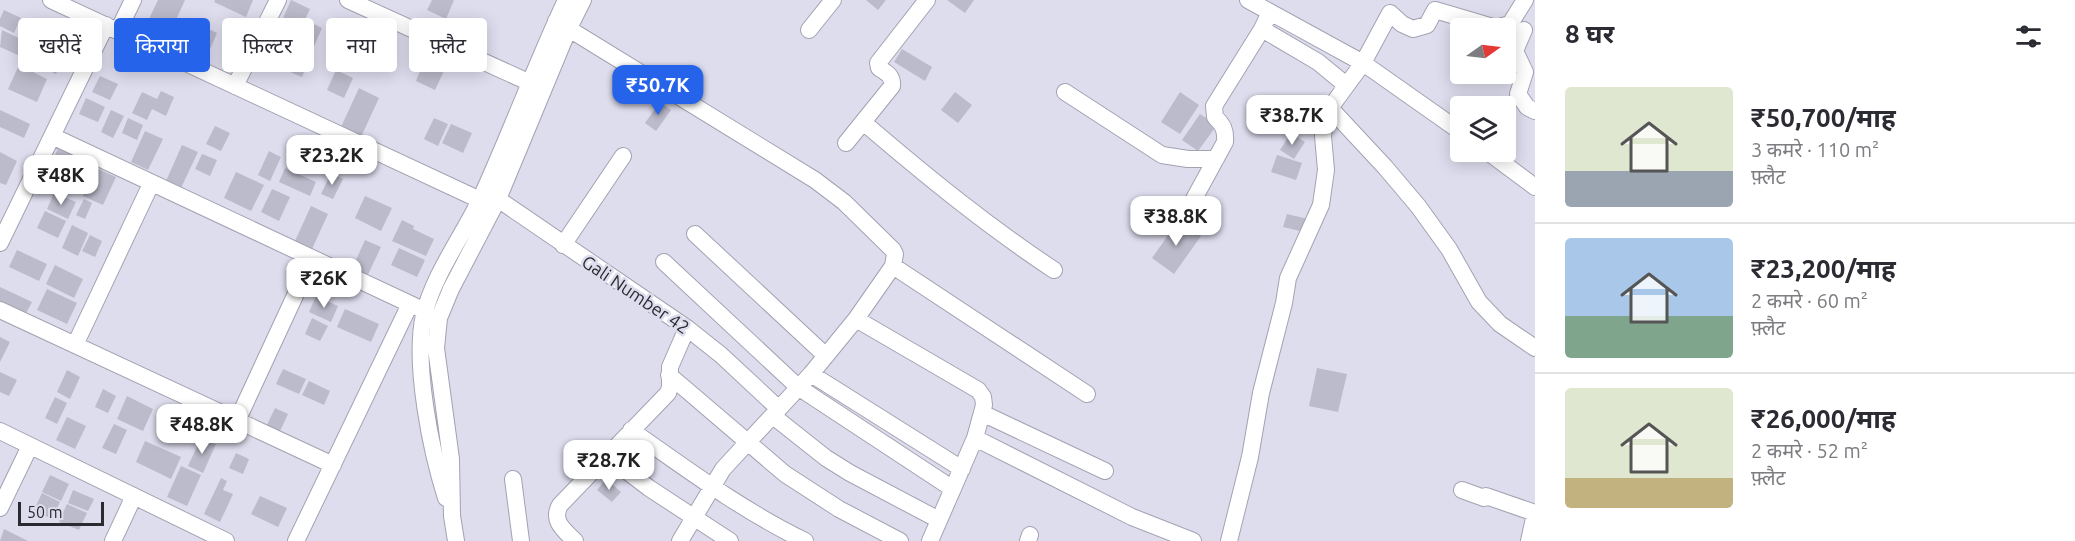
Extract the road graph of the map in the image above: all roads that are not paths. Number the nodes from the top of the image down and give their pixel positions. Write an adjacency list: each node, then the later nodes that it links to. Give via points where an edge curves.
1 (51, 0): 14 (street, Gali Number 42)
2 (133, 0): 14 (street)
3 (278, 0): 20 (street)
4 (348, 0): 21 (street)
5 (566, 0): 13 (street)
6 (583, 0): 13 (street)
7 (833, 0): 17 (street)
8 (927, 0): 25 (street, via 878,63 890,75 892,86)
9 (1525, 0): 16 (street)
10 (1253, 1): 12 (street)
11 (1437, 5): 16 (street, via 1496,27); 18 (street, via 1426,25 1413,29 1390,13)
12 (1270, 12): 15 (street); 18 (street)
13 (563, 24): 21 (street); 41 (street, via 816,180 893,249)
14 (112, 28): 20 (street, Gali Number 42); 27 (street)
15 (1262, 29): 19 (street); 30 (street, via 1214,106 1215,117 1226,132)
16 (1523, 29): 24 (street, via 1515,51 1525,72 1518,94)
17 (809, 30)
18 (1363, 63): 19 (street); 26 (street)
19 (1347, 85): 23 (street)
20 (236, 86): 34 (street, Gali Number 42)
21 (536, 86): 34 (street)
22 (1065, 92): 30 (street, via 1162,155)
23 (1330, 108): 48 (street, via 1419,206 1479,302 1500,324); 88 (street, via 1323,136 1326,170 1321,205 1288,278)
24 (1535, 111)
25 (863, 122): 28 (street); 42 (street, via 961,204)
26 (1450, 124)
27 (52, 136): 32 (street); 37 (street)
28 (846, 143)
29 (622, 156): 38 (street)
30 (1216, 159): 35 (street)
31 (1501, 162): 33 (street)
32 (152, 184): 39 (street); 47 (street)
33 (1535, 187)
34 (487, 196): 38 (street, Gali Number 42); 43 (street); 73 (street, via 439,318 436,348 451,459)
35 (1189, 208)
36 (695, 234): 49 (street)
37 (0, 243)
38 (564, 245): 46 (street, Gali Number 42)
39 (312, 259): 43 (street); 56 (street)
40 (664, 262): 52 (street)
41 (893, 266): 45 (street); 53 (street)
42 (1054, 270)
43 (417, 308): 63 (street); 73 (street, via 435,462)
44 (0, 310): 47 (street)
45 (856, 319): 49 (street); 55 (street, via 978,390 983,397)
46 (687, 328): 51 (street); 54 (street, Gali Number 42, via 721,355)
47 (75, 345): 56 (street)
48 (1535, 348)
49 (826, 356): 50 (street)
50 (811, 374): 52 (street); 64 (street)
51 (669, 375): 57 (street, via 668,393); 60 (street)
52 (798, 387): 54 (street); 68 (street)
53 (1088, 394)
54 (776, 413): 60 (street); 75 (street, Gali Number 42, via 826,458)
55 (982, 413): 59 (street); 65 (street)
56 (237, 421): 63 (street)
57 (632, 430): 62 (street); 67 (street)
58 (0, 431): 61 (street)
59 (975, 438): 64 (street); 87 (street, via 1132,517)
60 (749, 442): 67 (street); 85 (street, via 813,493)
61 (30, 446): 70 (street); 71 (street)
62 (607, 456): 74 (street); 81 (street, via 556,511 556,520)
63 (333, 465): 78 (street)
64 (962, 469): 68 (street)
65 (1105, 471)
66 (513, 479): 80 (street)
67 (712, 487): 74 (street); 84 (street)
68 (953, 489): 75 (street)
69 (1462, 490): 72 (street)
70 (134, 496): 76 (street); 77 (street)
71 (0, 508)
72 (1535, 514): 89 (street)
73 (452, 516): 79 (street)
74 (695, 518): 82 (street); 83 (street)
75 (939, 520): 86 (street)
76 (113, 541)
77 (226, 541)
78 (296, 541)
79 (456, 541)
80 (521, 541)
81 (575, 541)
82 (681, 541)
83 (730, 541)
84 (805, 541)
85 (900, 541)
86 (930, 541)
87 (1193, 541)
88 (1229, 541)
89 (1528, 541)

